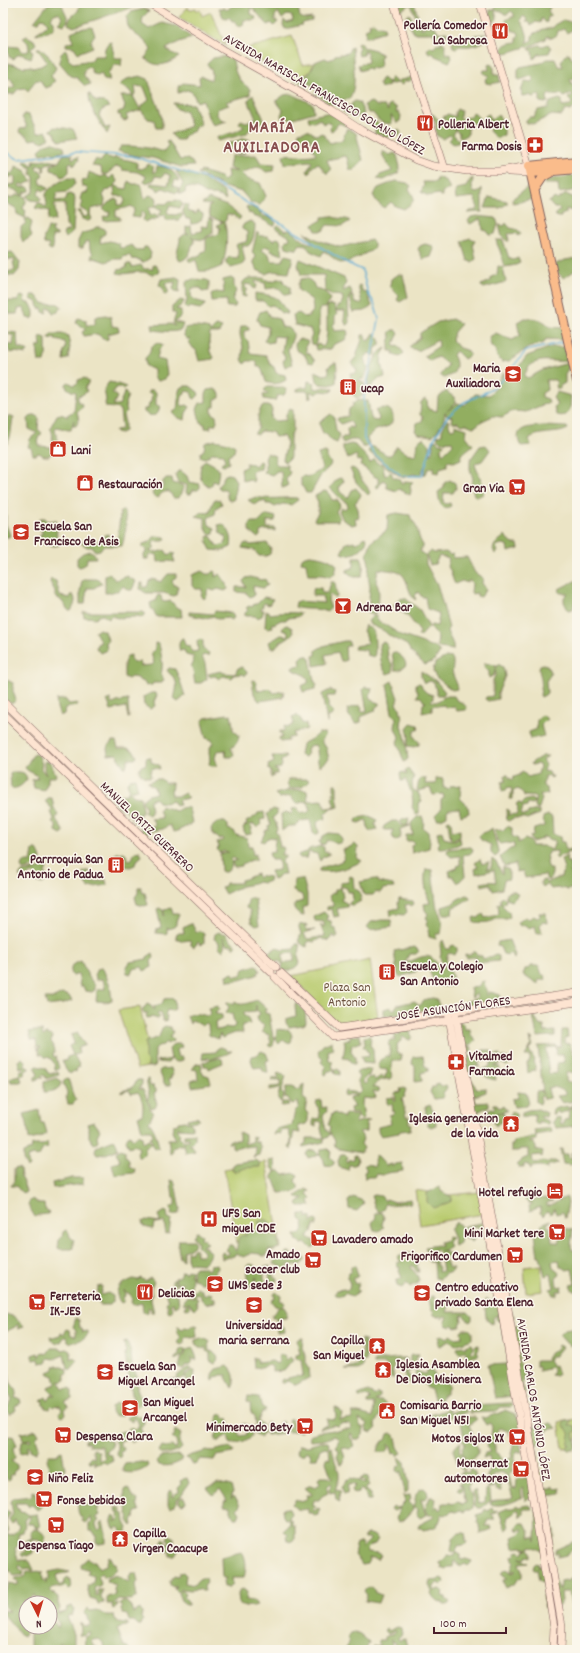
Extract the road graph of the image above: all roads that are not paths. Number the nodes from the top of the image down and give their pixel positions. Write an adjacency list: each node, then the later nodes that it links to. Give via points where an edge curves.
1 (149, 3): 7 (main road, AVENIDA MARISCAL FRANCISCO SOLANO LÓPEZ, via 224,50 409,157)
2 (394, 3): 7 (main road)
3 (480, 3): 4 (main road)
4 (525, 153): 6 (main road, via 532,160); 8 (main road)
5 (577, 161): 6 (main road, AVENIDA MARISCAL FRANCISCO SOLANO LÓPEZ)
6 (544, 164): 8 (main road, AVENIDA MARISCAL FRANCISCO SOLANO LÓPEZ)
7 (445, 169): 10 (main road, AVENIDA MARISCAL FRANCISCO SOLANO LÓPEZ)
8 (530, 169): 10 (main road, AVENIDA MARISCAL FRANCISCO SOLANO LÓPEZ); 11 (main road, AVENIDA MARISCAL FRANCISCO SOLANO LÓPEZ); 12 (main road, AVENIDA MARISCAL FRANCISCO SOLANO LÓPEZ); 13 (main road)
9 (577, 169): 11 (main road, AVENIDA MARISCAL FRANCISCO SOLANO LÓPEZ)
10 (499, 171): 12 (main road, AVENIDA MARISCAL FRANCISCO SOLANO LÓPEZ)
11 (555, 171): 13 (main road, via 543,177)
12 (517, 173): 13 (main road, via 529,180)
13 (535, 189): 14 (main road)
14 (577, 381)
15 (3, 701): 17 (main road, MANUEL ORTIZ GUERRERO)
16 (3, 713): 17 (main road, MANUEL ORTIZ GUERRERO)
17 (276, 972): 23 (main road, MANUEL ORTIZ GUERRERO); 25 (main road, MANUEL ORTIZ GUERRERO)
18 (577, 993): 20 (main road, JOSÉ ASUNCIÓN FLORES)
19 (577, 1002): 21 (main road, JOSÉ ASUNCIÓN FLORES)
20 (451, 1011): 21 (main road, AVENIDA CARLOS ANTÓNIO LÓPEZ); 22 (main road, JOSÉ ASUNCIÓN FLORES)
21 (453, 1019): 24 (main road, JOSÉ ASUNCIÓN FLORES); 26 (main road, AVENIDA CARLOS ANTÓNIO LÓPEZ, via 554,1627); 27 (main road, AVENIDA CARLOS ANTÓNIO LÓPEZ, via 506,1297 562,1626)
22 (374, 1023): 23 (main road, JOSÉ ASUNCIÓN FLORES); 24 (main road)
23 (339, 1028)
24 (375, 1031): 25 (main road, JOSÉ ASUNCIÓN FLORES)
25 (333, 1037)
26 (554, 1650)
27 (561, 1650)

